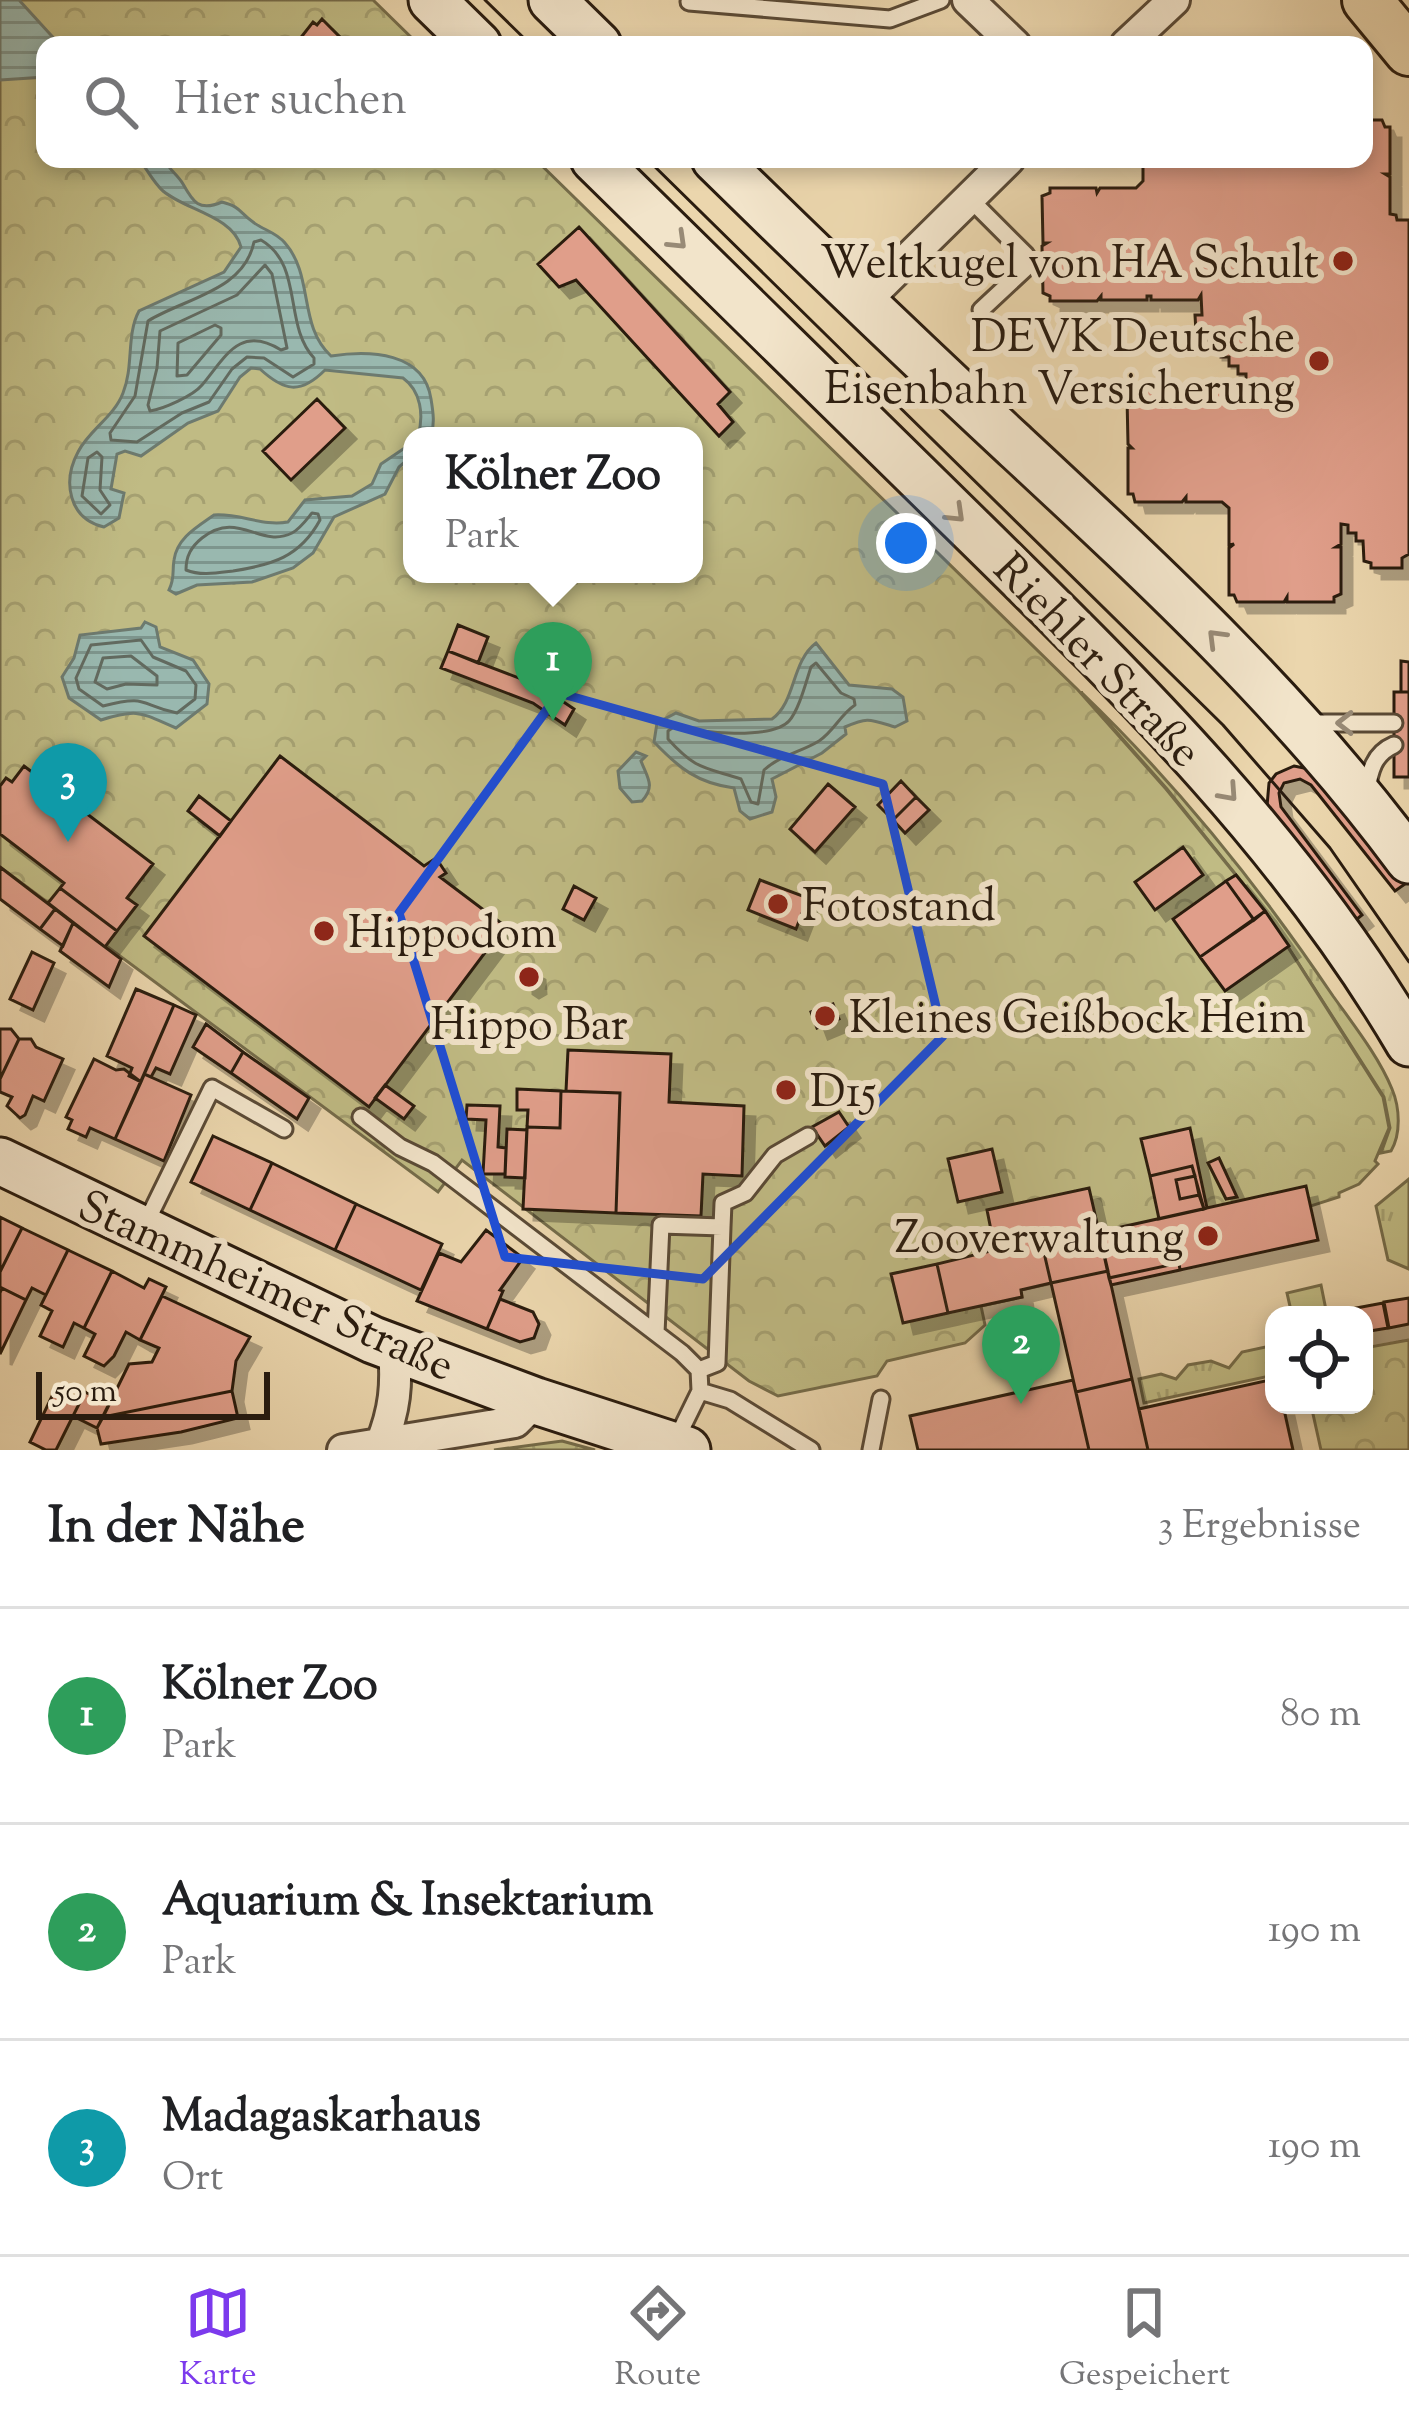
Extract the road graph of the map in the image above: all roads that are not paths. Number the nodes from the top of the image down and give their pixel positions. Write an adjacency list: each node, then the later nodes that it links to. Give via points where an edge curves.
1 (433, 0): 8 (main road)
2 (552, 0): 9 (main road)
3 (941, 0): 7 (lane, via 890,19)
4 (968, 0): 10 (street)
5 (1174, 0): 11 (street)
6 (1367, 0): 12 (main road)
7 (689, 2)
8 (469, 36)
9 (589, 36)
10 (1006, 36)
11 (1136, 36)
12 (1409, 51)
13 (603, 168): 24 (main road, Riehler Straße, one-way to 24, via 1148,702 1255,823)
14 (724, 168): 17 (main road, Riehler Straße)
15 (1000, 168): 16 (street)
16 (969, 198): 17 (street); 18 (lane, via 1026,255 1026,268)
17 (862, 304): 19 (main road, Riehler Straße, one-way to 17, via 1121,544)
18 (981, 310)
19 (1297, 723): 20 (lane, one-way to 19); 22 (main road, Riehler Straße)
20 (1394, 723)
21 (1394, 745): 22 (lane, via 1372,766)
22 (1364, 802): 23 (main road, Riehler Straße)
23 (1409, 860)
24 (1409, 1043)
25 (361, 1117): 31 (lane)
26 (284, 1130): 30 (lane, via 212,1088)
27 (808, 1136): 29 (lane, via 775,1154 745,1192 723,1202)
28 (0, 1161): 30 (main road, Stammheimer Straße)
29 (722, 1227): 31 (lane, via 661,1225); 33 (lane, via 717,1363)
30 (143, 1229): 32 (main road, Stammheimer Straße)
31 (656, 1333): 33 (lane)
32 (394, 1348): 36 (main road, Stammheimer Straße); 37 (street, via 393,1413)
33 (699, 1370): 34 (lane)
34 (700, 1390): 38 (lane); 40 (lane)
35 (880, 1399): 41 (lane)
36 (536, 1400): 37 (street, via 515,1422); 38 (main road, Stammheimer Straße)
37 (381, 1444): 39 (street)
38 (680, 1448)
39 (343, 1450)
40 (811, 1450)
41 (871, 1450)

